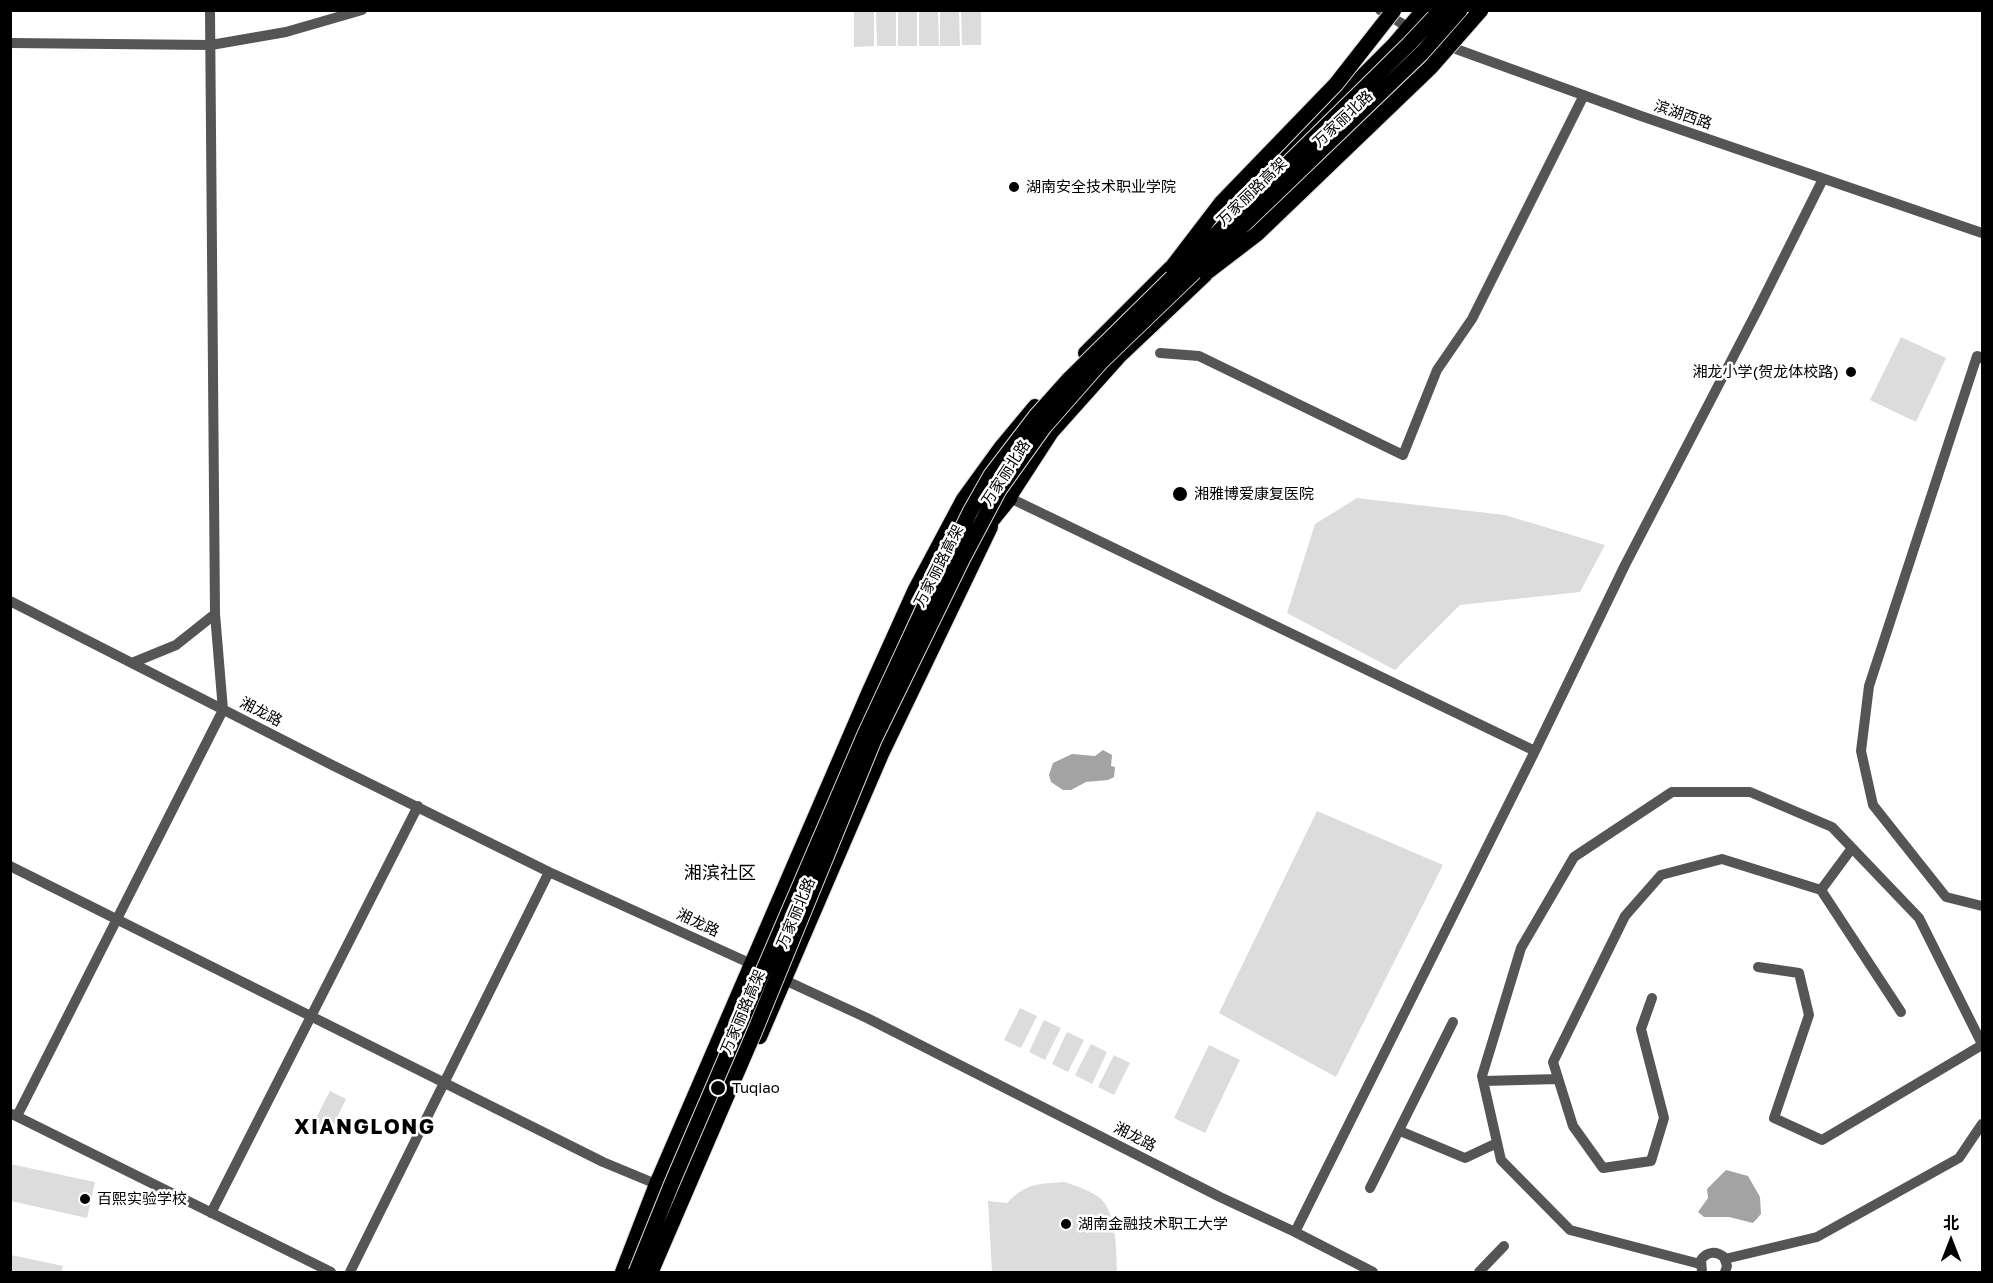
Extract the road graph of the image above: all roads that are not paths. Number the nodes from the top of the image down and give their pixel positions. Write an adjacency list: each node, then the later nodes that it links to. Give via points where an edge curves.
1 (210, 10): 13 (street)
2 (362, 10): 13 (street, via 286,32)
3 (1380, 10): 11 (street, 滨湖西路)
4 (1394, 10): 15 (highway, bridge)
5 (1404, 10): 15 (highway, bridge)
6 (1423, 10): 11 (main road, 万家丽北路)
7 (1441, 10): 19 (highway, 万家丽路高架, bridge)
8 (1460, 10): 19 (highway, 万家丽路高架, bridge, via 1422,53)
9 (1472, 10): 14 (main road, 万家丽北路)
10 (1481, 10): 19 (highway, bridge, via 1431,68 1257,234)
11 (1408, 29): 14 (street, 滨湖西路); 36 (main road, 万家丽北路, via 1071,367 1007,440 963,499 915,589)
12 (10, 43): 13 (street)
13 (211, 45): 24 (street)
14 (1445, 45): 16 (street, 滨湖西路); 22 (main road, 万家丽北路, via 1119,357 1052,432)
15 (1336, 84): 19 (highway, bridge, via 1221,203)
16 (1584, 95): 17 (street, 滨湖西路); 20 (street, via 1472,319 1437,370 1403,455 1199,356)
17 (1823, 179): 18 (street, 滨湖西路); 27 (street, via 1625,565)
18 (1983, 233)
19 (1143, 313): 31 (highway, 万家丽路高架, bridge, via 1044,427 999,490 879,730); 61 (highway, 万家丽路高架, bridge, via 1036,416 991,476 970,512 878,707)
20 (1160, 353)
21 (1983, 358): 34 (street, via 1977,356 1869,686 1861,751 1873,805 1880,814 1946,897)
22 (1010, 498): 27 (street); 31 (highway, bridge, via 981,534); 38 (main road, 万家丽北路, via 986,535 887,743)
23 (10, 601): 25 (street, 湘龙路)
24 (215, 614): 25 (street, via 176,645); 26 (street)
25 (132, 663): 26 (street, 湘龙路)
26 (223, 710): 28 (street, 湘龙路); 35 (street)
27 (1535, 751): 54 (street)
28 (418, 806): 32 (street, 湘龙路); 41 (street)
29 (1852, 848): 33 (street); 43 (street, via 1919,918); 45 (street, via 1832,827 1750,792 1672,792 1574,857 1521,948 1482,1076)
30 (10, 866): 35 (street)
31 (824, 866): 62 (highway, 万家丽路高架, bridge)
32 (549, 872): 36 (street, 湘龙路); 46 (street)
33 (1821, 890): 40 (street); 44 (street, via 1722,859 1661,875 1625,916 1553,1062)
34 (1983, 906)
35 (116, 919): 41 (street); 47 (street)
36 (751, 964): 38 (street, 湘龙路); 51 (main road, 万家丽北路)
37 (1758, 967): 43 (street, via 1799,974 1809,1015 1774,1118 1822,1140)
38 (785, 980): 54 (street, 湘龙路); 63 (main road, 万家丽北路)
39 (1652, 998): 44 (street, via 1641,1029 1664,1118 1651,1161 1603,1168 1573,1126)
40 (1901, 1012)
41 (311, 1016): 46 (street); 53 (street)
42 (1453, 1022): 49 (street)
43 (1983, 1044)
44 (1558, 1079): 45 (street)
45 (1484, 1081): 50 (street)
46 (444, 1083): 51 (street); 59 (street)
47 (14, 1115): 53 (street)
48 (1983, 1124): 56 (street, via 1959,1158 1817,1237)
49 (1400, 1131): 50 (street, via 1465,1158); 52 (street)
50 (1497, 1143): 57 (street, via 1501,1160 1570,1230)
51 (656, 1184): 60 (main road, 万家丽北路)
52 (1370, 1188)
53 (211, 1213): 58 (street)
54 (1295, 1232): 64 (street, 湘龙路)
55 (1504, 1246): 65 (street)
56 (1725, 1259): 57 (street, via 1711,1252 1703,1257); 66 (street)
57 (1701, 1268)
58 (331, 1272)
59 (350, 1272)
60 (622, 1272)
61 (636, 1272)
62 (651, 1272)
63 (658, 1272)
64 (1373, 1272)
65 (1479, 1272)
66 (1725, 1272)

